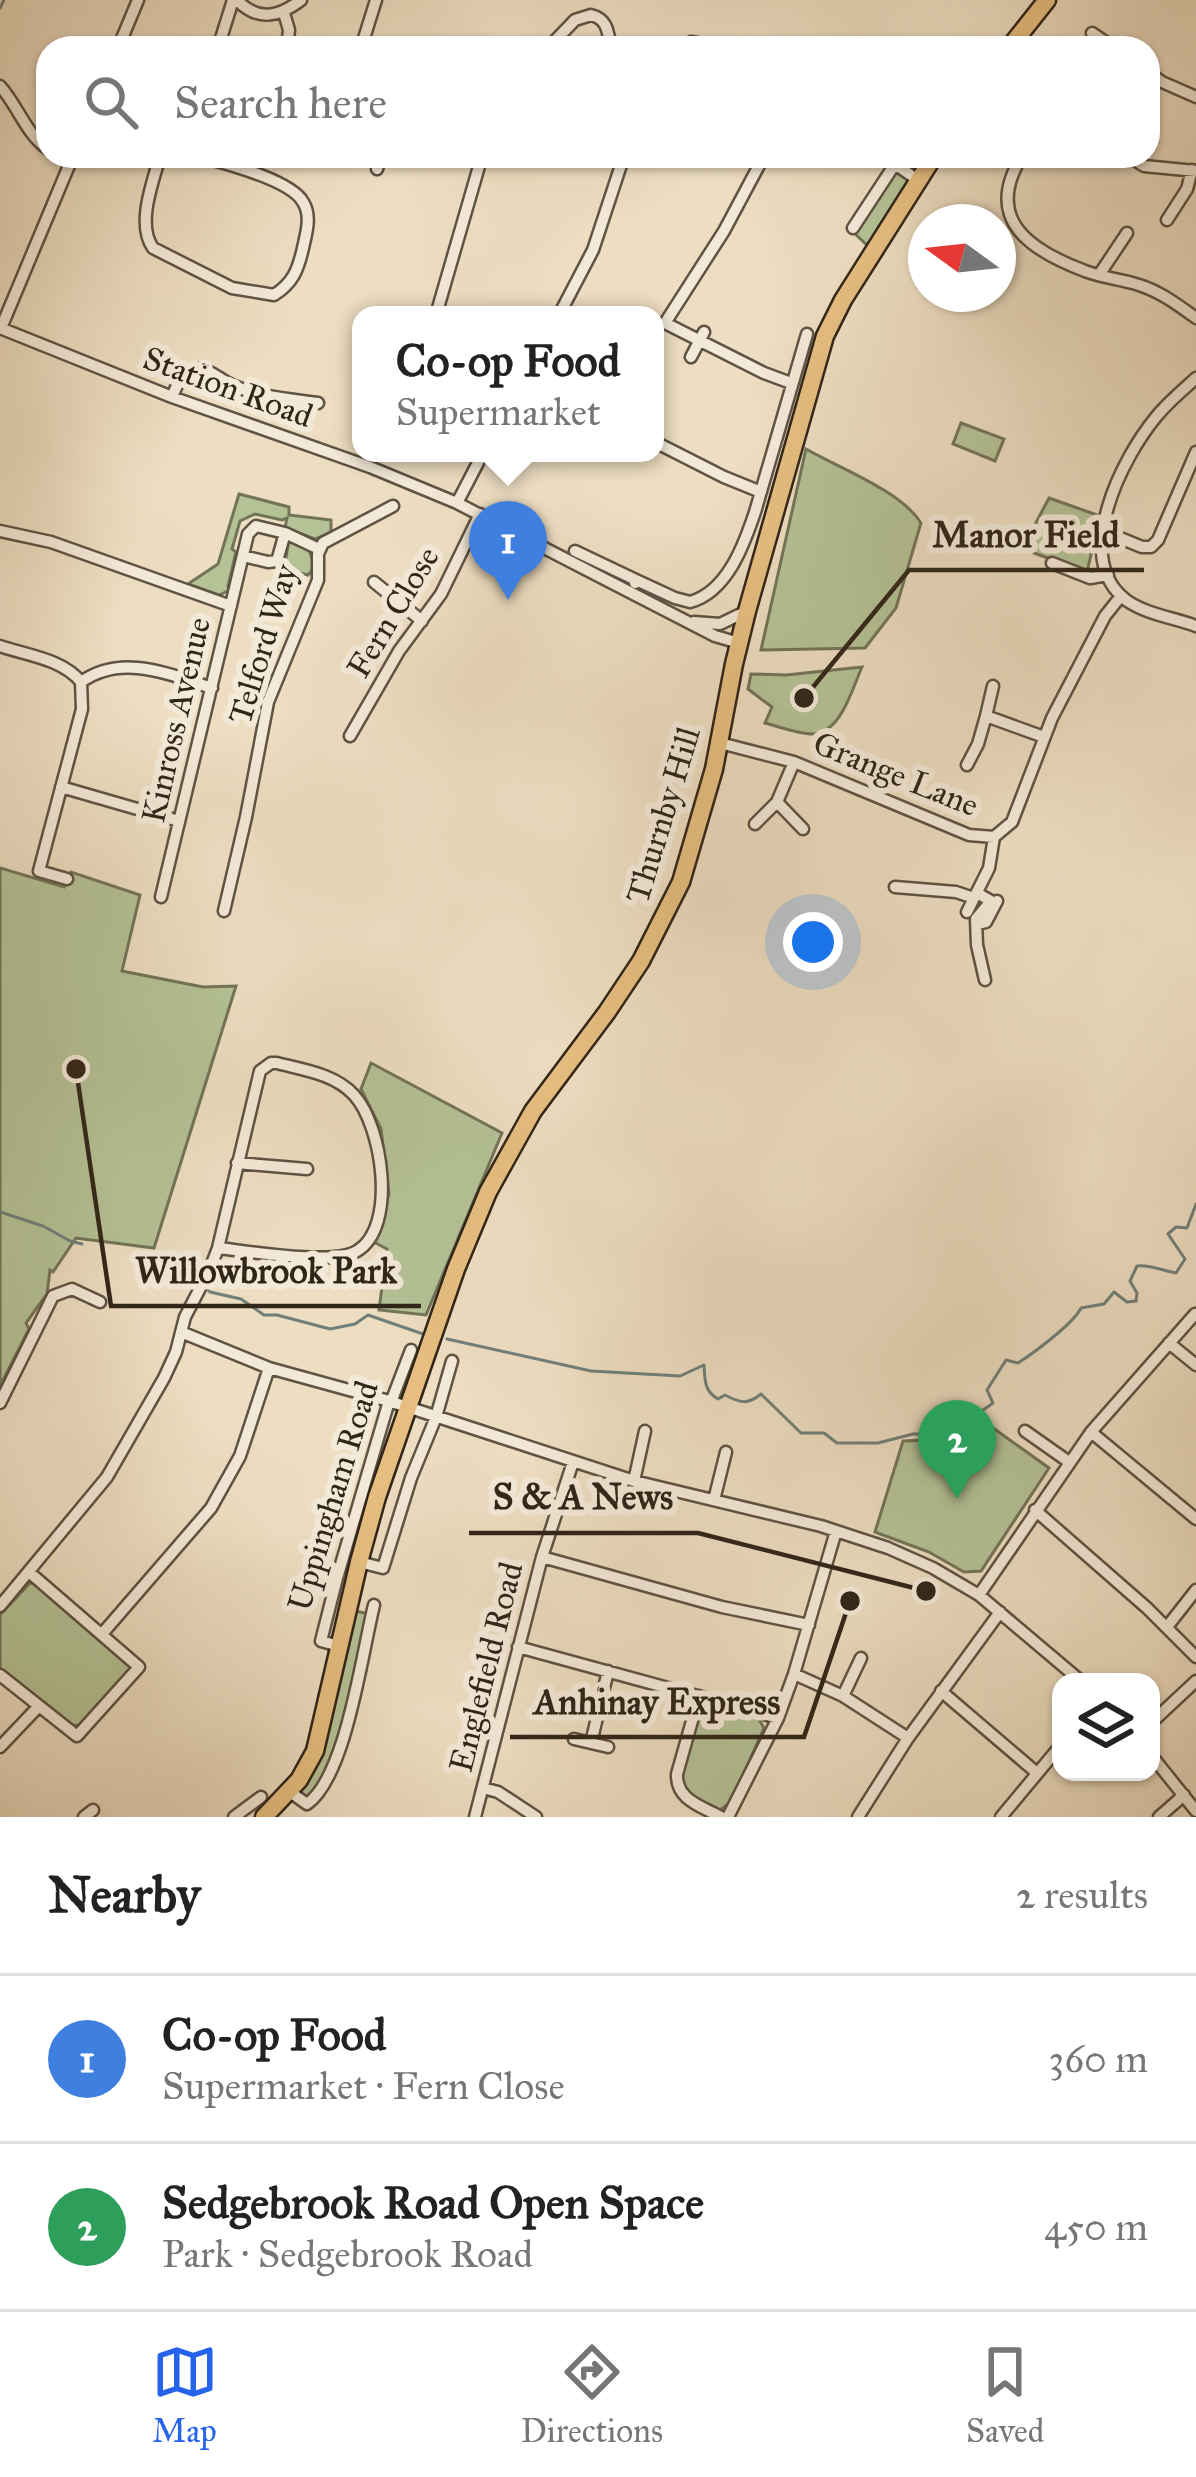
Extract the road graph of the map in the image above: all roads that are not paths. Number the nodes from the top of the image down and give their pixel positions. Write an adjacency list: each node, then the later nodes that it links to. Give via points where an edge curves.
1 (138, 0): 8 (street)
2 (235, 0): 6 (street, via 263,15); 9 (street)
3 (301, 0): 6 (street)
4 (376, 0): 11 (street)
5 (1047, 0): 14 (highway)
6 (284, 13): 10 (street)
7 (1092, 33): 15 (street)
8 (123, 36)
9 (222, 36)
10 (288, 36)
11 (365, 36)
12 (560, 36): 13 (street, via 591,15)
13 (608, 36)
14 (1018, 36)
15 (1096, 36)
16 (1160, 81): 18 (street)
17 (0, 86): 19 (street)
18 (1196, 97)
19 (12, 100): 20 (street); 21 (street)
20 (0, 107)
21 (36, 139)
22 (64, 168): 42 (street)
23 (157, 168): 24 (street, via 147,209 153,248 232,288 274,295 298,270 308,217 303,200)
24 (233, 168)
25 (479, 168): 39 (street)
26 (620, 168): 40 (street)
27 (757, 168): 44 (street, via 665,323)
28 (892, 168): 36 (street)
29 (901, 168): 34 (street)
30 (926, 168): 34 (highway, Thurnby Hill)
31 (1016, 168): 38 (street, via 1006,206 1016,227 1040,248)
32 (1160, 168): 33 (street)
33 (1194, 171): 35 (street)
34 (918, 180): 46 (highway, Thurnby Hill)
35 (1167, 220)
36 (854, 228)
37 (1127, 233): 38 (street)
38 (1099, 275): 41 (street, via 1150,289)
39 (439, 306)
40 (564, 306)
41 (1196, 318)
42 (1, 328): 49 (street, Station Road)
43 (807, 334): 46 (street)
44 (701, 336): 45 (street); 48 (street)
45 (692, 357)
46 (804, 370): 48 (street); 72 (highway, Thurnby Hill)
47 (1196, 377): 61 (street, via 1146,430)
48 (790, 382): 56 (street)
49 (172, 397): 50 (street, via 196,369 254,392); 53 (street, Station Road)
50 (318, 403)
51 (664, 447): 56 (street)
52 (1196, 452): 61 (street, via 1151,547)
53 (352, 460)
54 (359, 462): 57 (street, Station Road)
55 (478, 462): 57 (street)
56 (760, 491): 68 (street, Station Road, via 747,534 712,592 691,602)
57 (457, 503): 59 (street, Station Road)
58 (393, 506): 63 (street, Telford Way, via 342,525)
59 (480, 514): 68 (street, Station Road); 75 (street, Fern Close)
60 (0, 531): 71 (street)
61 (1102, 531): 67 (street)
62 (285, 533): 63 (street); 65 (street, via 277,561); 65 (street, via 253,526)
63 (319, 549): 100 (street, Telford Way, via 317,580 268,702)
64 (574, 551): 68 (street, Station Road)
65 (243, 556): 71 (street, Kinross Avenue)
66 (1052, 563): 67 (street, via 1090,578)
67 (1108, 575): 70 (street)
68 (634, 586): 74 (street, Station Road)
69 (378, 591): 75 (street)
70 (1121, 596): 73 (street); 85 (street, Grange Lane)
71 (231, 606): 82 (street, Kinross Avenue)
72 (747, 610): 74 (street, via 716,624); 78 (highway, Thurnby Hill)
73 (1151, 611): 76 (street); 77 (street)
74 (685, 620): 78 (street, Station Road)
75 (422, 621): 84 (street, Fern Close)
76 (1196, 626)
77 (1145, 627)
78 (739, 643): 86 (highway, Thurnby Hill)
79 (0, 646): 80 (street, via 62,666)
80 (81, 682): 82 (street, via 127,666); 89 (street, via 82,709)
81 (993, 686): 83 (street)
82 (212, 688): 91 (street, Kinross Avenue)
83 (986, 716): 85 (street); 88 (street)
84 (350, 727)
85 (1044, 737): 94 (street, Grange Lane, via 1017,813)
86 (720, 743): 87 (street, Grange Lane); 117 (highway, Thurnby Hill, via 667,914 504,1160)
87 (794, 762): 90 (street); 94 (street, Grange Lane, via 935,823)
88 (967, 765)
89 (61, 787): 91 (street); 95 (street, via 39,871)
90 (778, 802): 92 (street); 93 (street)
91 (179, 821): 98 (street, Kinross Avenue)
92 (755, 824)
93 (803, 829)
94 (994, 837): 97 (street)
95 (67, 879)
96 (895, 887): 97 (street)
97 (975, 896): 101 (street); 102 (street, via 991,901)
98 (161, 897)
99 (997, 901): 102 (street)
100 (224, 911)
101 (967, 912)
102 (977, 924): 103 (street)
103 (985, 980)
104 (237, 1163): 105 (street); 106 (street); 106 (street, via 260,1071 277,1063 322,1075 350,1091 372,1125 379,1221 368,1241 344,1256)
105 (307, 1169)
106 (218, 1248): 109 (street)
107 (100, 1302): 116 (street, via 73,1289 53,1295)
108 (1195, 1314): 110 (street)
109 (181, 1332): 114 (street); 132 (street, via 107,1477)
110 (1169, 1342): 113 (street); 121 (street)
111 (411, 1350): 115 (street, Uppingham Road)
112 (452, 1361): 118 (street, Uppingham Road)
113 (1196, 1365)
114 (269, 1368): 115 (street); 141 (street, via 240,1456 211,1508)
115 (389, 1401): 117 (street); 142 (street, Uppingham Road, via 321,1641)
116 (0, 1403)
117 (408, 1408): 118 (street); 131 (highway, Thurnby Hill)
118 (436, 1418): 123 (street); 131 (street, Uppingham Road, via 383,1568)
119 (645, 1431): 125 (street)
120 (1024, 1431): 124 (street)
121 (1091, 1432): 124 (street); 128 (street)
122 (726, 1452): 126 (street)
123 (573, 1462): 125 (street); 130 (street, Englefield Road)
124 (1069, 1462): 127 (street)
125 (634, 1481): 126 (street)
126 (714, 1500): 129 (street)
127 (1035, 1510): 135 (street); 140 (street)
128 (1196, 1519)
129 (836, 1531): 135 (street); 139 (street)
130 (542, 1557): 139 (street); 143 (street, Englefield Road)
131 (359, 1562): 136 (highway, Thurnby Hill)
132 (29, 1573): 133 (street); 141 (street)
133 (5, 1589): 137 (street)
134 (1196, 1590): 140 (street)
135 (979, 1594): 138 (street)
136 (349, 1605): 142 (highway, Uppingham Road); 166 (street, via 373,1608 341,1746 314,1801)
137 (0, 1606)
138 (1000, 1612): 147 (street); 151 (street)
139 (809, 1625): 148 (street)
140 (1167, 1627): 144 (street)
141 (102, 1634): 154 (street, via 139,1667 77,1736)
142 (340, 1646): 166 (highway, Uppingham Road, via 315,1751)
143 (518, 1647): 146 (street); 165 (street, Englefield Road)
144 (1196, 1657)
145 (862, 1658): 153 (street)
146 (608, 1671): 152 (street); 159 (street)
147 (1071, 1673)
148 (794, 1674): 153 (street); 156 (street)
149 (0, 1676): 154 (street)
150 (1196, 1681): 155 (street)
151 (941, 1691): 157 (street); 164 (street)
152 (699, 1696): 156 (street); 174 (street, via 676,1786)
153 (843, 1696): 157 (street)
154 (39, 1706): 160 (street)
155 (1160, 1715)
156 (778, 1718): 174 (street)
157 (908, 1738): 175 (street)
158 (574, 1739): 159 (street)
159 (591, 1743): 161 (street)
160 (0, 1747)
161 (608, 1747)
162 (1052, 1756): 164 (street)
163 (1160, 1766): 167 (street)
164 (1037, 1773): 176 (street)
165 (483, 1788): 172 (street, Englefield Road); 173 (street)
166 (290, 1792): 171 (highway, Uppingham Road)
167 (1184, 1795): 169 (street); 177 (street)
168 (261, 1798): 170 (street)
169 (1196, 1811)
170 (234, 1817)
171 (264, 1817)
172 (475, 1817)
173 (536, 1817)
174 (724, 1817)
175 (858, 1817)
176 (1001, 1817)
177 (1159, 1817)

